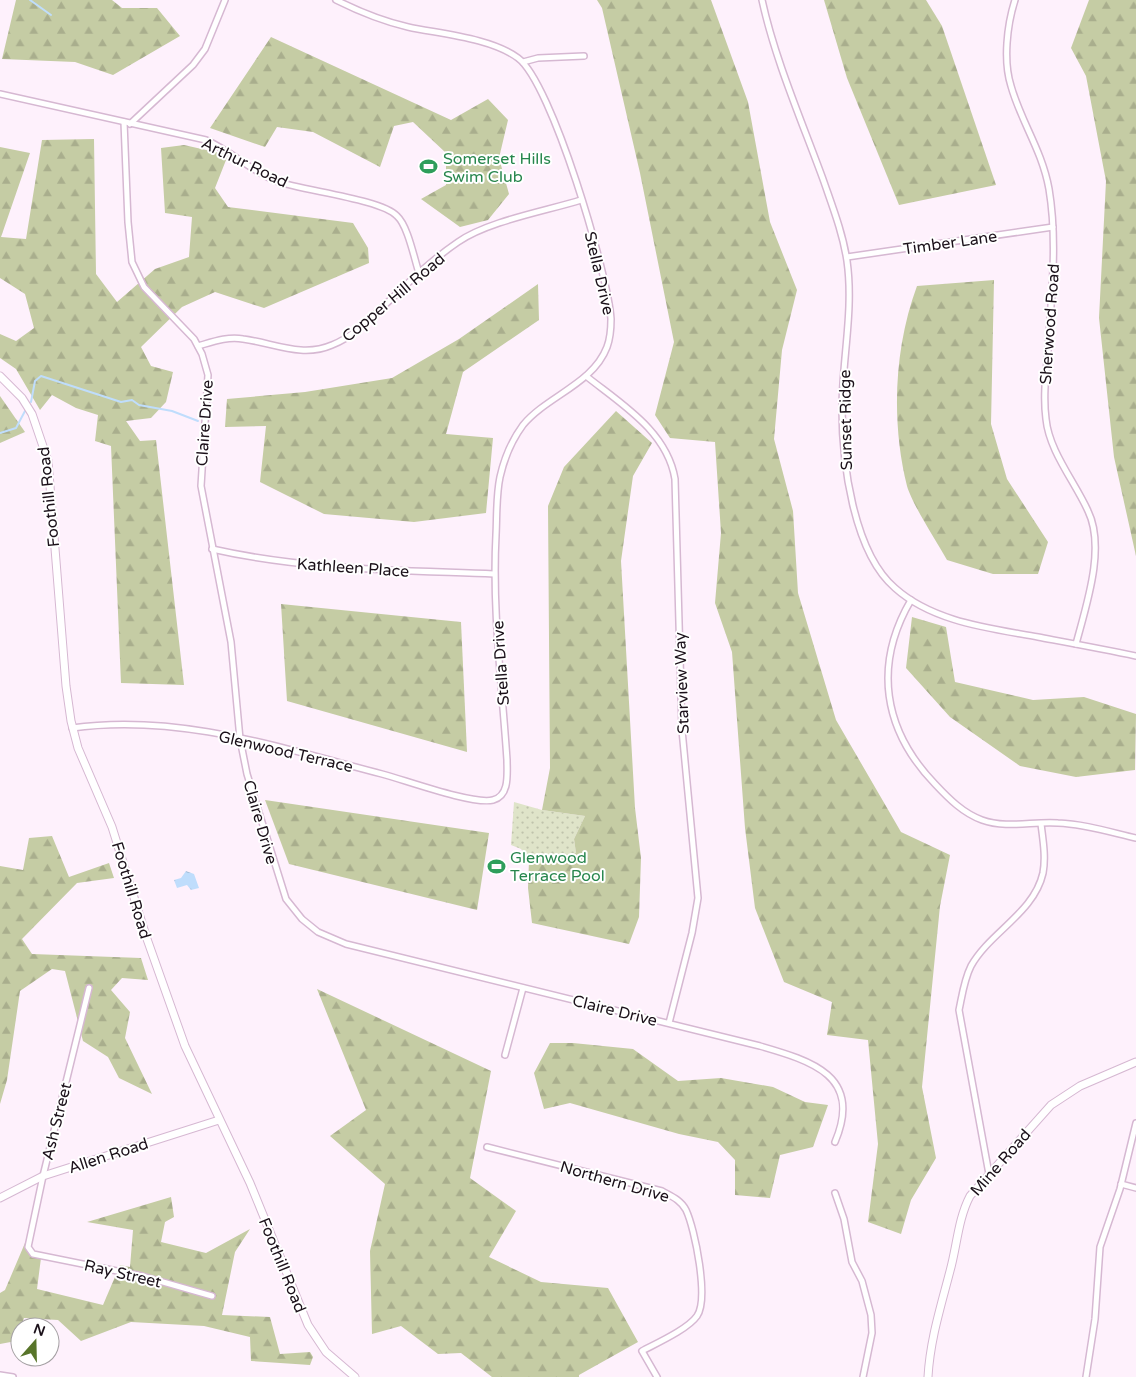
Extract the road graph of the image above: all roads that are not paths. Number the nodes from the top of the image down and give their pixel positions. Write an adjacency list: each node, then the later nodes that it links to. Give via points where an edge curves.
1 (224, 0): 8 (street, via 205,49 194,65)
2 (336, 0): 6 (street, via 368,16 490,45)
3 (762, 0): 11 (street, Sunset Ridge)
4 (1015, 0): 10 (street, Sherwood Road, via 1008,43 1010,84 1046,172)
5 (584, 56): 6 (street, via 538,58)
6 (523, 62): 9 (street, Stella Drive, via 560,131)
7 (0, 94): 8 (street, Arthur Road)
8 (127, 123): 12 (street, Arthur Road, via 206,140 276,181 389,210 402,222); 13 (street, Claire Drive, via 128,222 132,262 148,293)
9 (581, 200): 12 (street, Copper Hill Road, via 476,232); 15 (street, Stella Drive, via 607,291 611,321 606,348)
10 (1053, 227): 11 (street, Timber Lane); 19 (street, Sherwood Road, via 1046,420 1053,444 1089,512 1096,540 1086,606)
11 (847, 257): 18 (street, Sunset Ridge, via 850,292 842,386 847,480 874,563 893,587)
12 (419, 273): 13 (street, Copper Hill Road, via 352,335 321,350 300,351 241,338)
13 (198, 346): 16 (street, Claire Drive, via 208,375 201,486)
14 (0, 376): 21 (street, Foothill Road, via 22,398 32,414 48,460)
15 (586, 376): 17 (street, Stella Drive, via 537,412 513,442 498,486); 28 (street, Starview Way, via 659,438 673,465 676,479 682,730 698,898)
16 (212, 548): 17 (street, Kathleen Place, via 256,559 334,568); 22 (street, Claire Drive, via 231,642)
17 (494, 574): 23 (street, Stella Drive, via 507,779)
18 (912, 600): 19 (street, Sunset Ridge, via 940,615); 24 (street, via 897,627 888,669 889,703 902,737 926,774 963,810 1001,825)
19 (1076, 644): 20 (street, Sunset Ridge)
20 (1136, 656)
21 (72, 728): 22 (street, Glenwood Terrace, via 150,724); 31 (street, Foothill Road, via 85,769 112,827 182,1037)
22 (240, 739): 23 (street, Glenwood Terrace, via 474,800); 27 (street, Claire Drive, via 247,774 282,892 302,919 332,939 346,944)
23 (497, 798)
24 (1041, 824): 25 (street, via 1074,824); 35 (street, via 1043,874 1036,890 972,966 959,1010)
25 (1136, 838)
26 (89, 988): 36 (street, Ash Street)
27 (523, 988): 28 (street, Claire Drive); 29 (street)
28 (669, 1023): 33 (street, Claire Drive, via 786,1053 829,1076 836,1082 843,1098 843,1119)
29 (505, 1055)
30 (1136, 1062): 35 (street, Mine Road, via 1080,1086 1051,1106)
31 (219, 1120): 36 (street, Allen Road); 45 (street, Foothill Road, via 250,1183 308,1325 326,1352)
32 (1136, 1123): 37 (street)
33 (834, 1142)
34 (487, 1146): 46 (street, Northern Drive, via 662,1191 682,1204 692,1228 702,1304 697,1317 690,1323 642,1351)
35 (989, 1174): 48 (street, Mine Road, via 963,1209 951,1270 933,1332)
36 (43, 1176): 40 (street, Allen Road); 41 (street, Ash Street, via 28,1247)
37 (1121, 1184): 38 (street); 49 (street, via 1100,1247 1095,1319)
38 (1136, 1188)
39 (835, 1193): 47 (street, via 844,1219 852,1262 862,1281 871,1315 872,1333)
40 (0, 1198)
41 (33, 1254): 42 (street, Ray Street, via 142,1276)
42 (212, 1296)
43 (0, 1375): 44 (street)
44 (13, 1377)
45 (355, 1377)
46 (657, 1377)
47 (863, 1377)
48 (928, 1377)
49 (1086, 1377)

